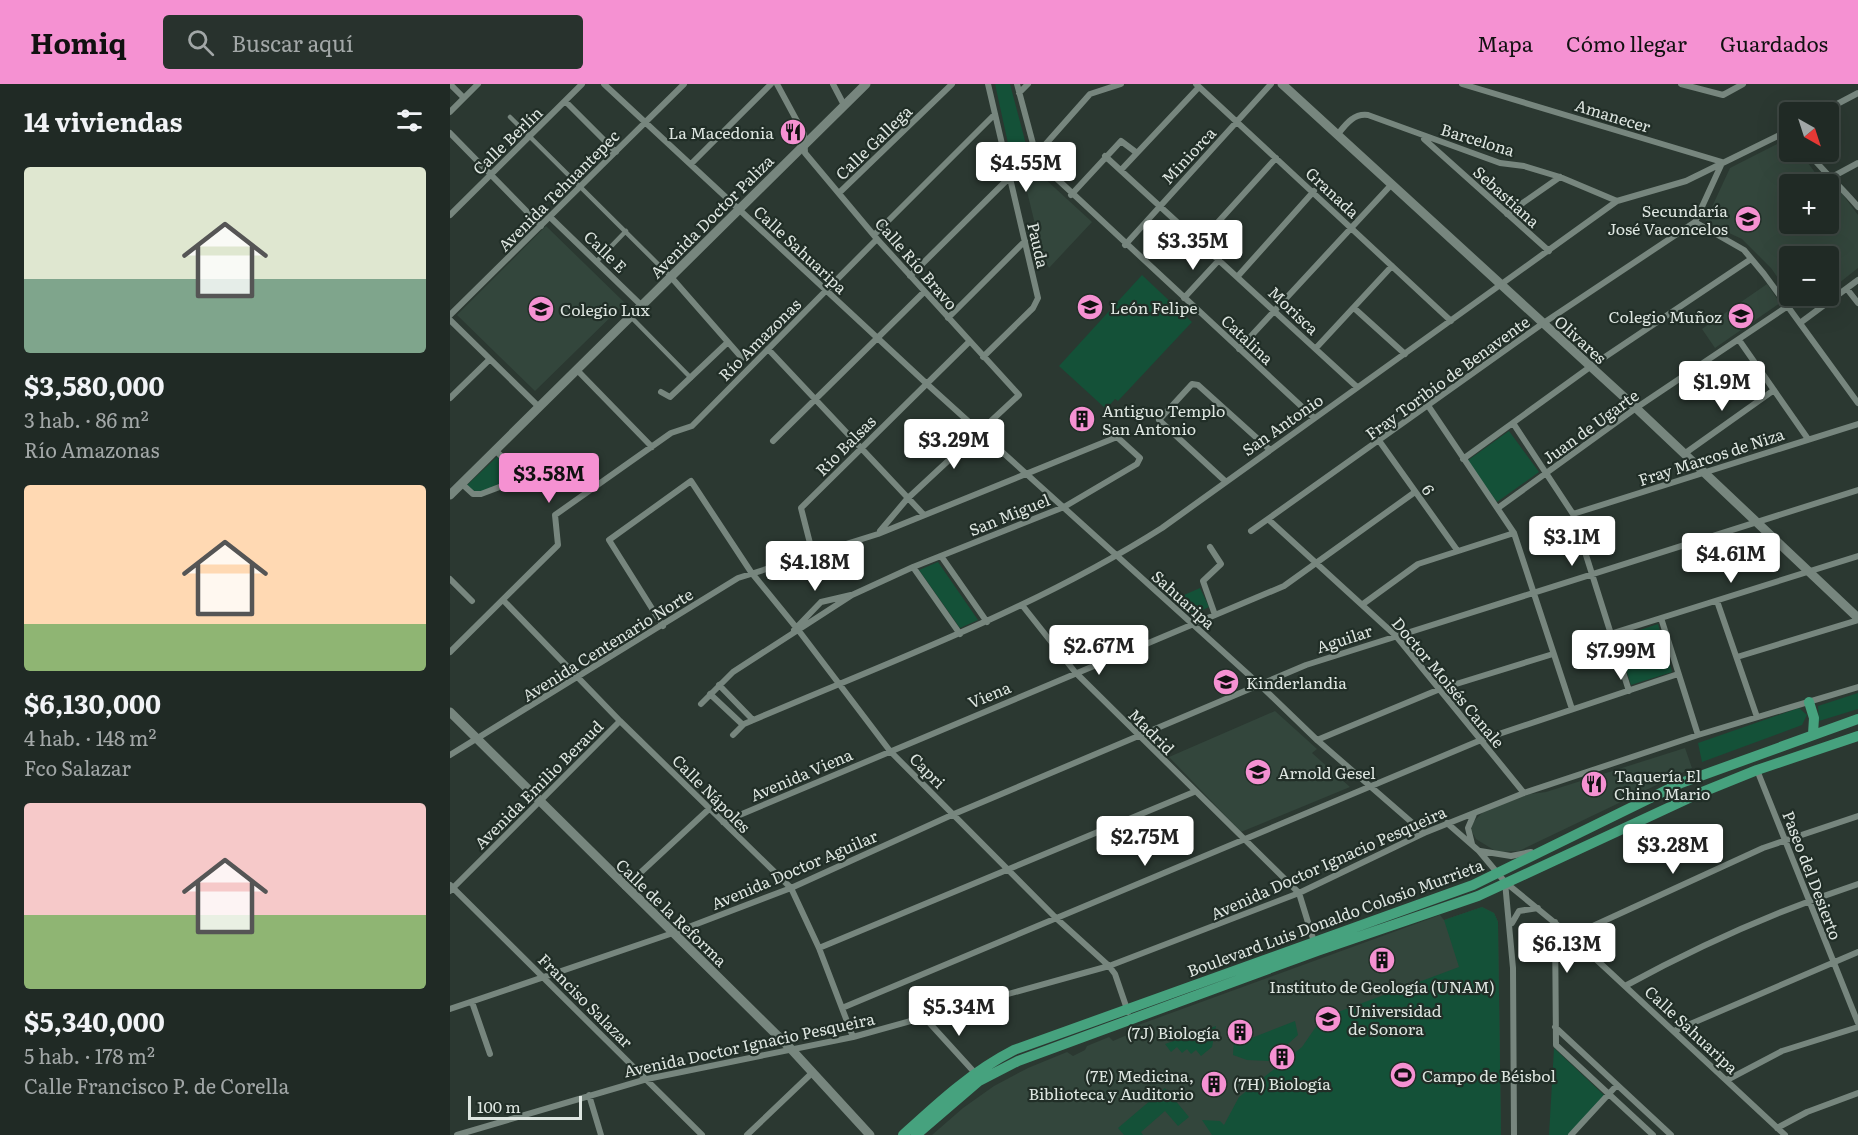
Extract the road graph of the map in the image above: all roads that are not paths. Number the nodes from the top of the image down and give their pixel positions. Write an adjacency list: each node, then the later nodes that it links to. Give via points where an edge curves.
1 (450, 84): 23 (street)
2 (478, 84): 23 (street)
3 (582, 84): 24 (street, Calle Berlín)
4 (603, 84): 31 (street, Calle Sahuaripa)
5 (684, 84): 31 (street, Avenida Tehuantepec)
6 (771, 84): 46 (street)
7 (777, 84): 37 (street, Calle Río Bravo, via 804,134)
8 (833, 84): 26 (street)
9 (866, 84): 26 (main road, Avenida Doctor Paliza)
10 (952, 84): 57 (street, Calle Gallega)
11 (988, 84): 28 (street, Pauda)
12 (1017, 84): 21 (street, Catalina)
13 (1028, 84): 21 (street)
14 (1121, 84): 40 (street, via 1090,94)
15 (1271, 84): 30 (street, Miniorca)
16 (1282, 84): 33 (main road, Olivares)
17 (1462, 84): 43 (street, Amanecer)
18 (1681, 84): 19 (street, via 1723,95)
19 (1743, 84)
20 (1197, 86): 30 (street, Granada); 39 (street)
21 (1019, 93): 40 (street, Catalina)
22 (1858, 93): 25 (street)
23 (464, 98): 27 (street)
24 (565, 101): 36 (street, Calle Berlín); 38 (street)
25 (1839, 103)
26 (844, 105): 37 (main road, Avenida Doctor Paliza)
27 (450, 112)
28 (995, 114): 51 (street, Pauda); 70 (street, Río Amazonas)
29 (510, 117): 36 (street)
30 (1237, 122): 42 (street, Granada); 60 (street, Miniorca)
31 (645, 123): 38 (street, Avenida Tehuantepec); 46 (street, Calle Sahuaripa)
32 (450, 134): 48 (street)
33 (1338, 134): 35 (street, Barcelona, via 1351,119 1362,114); 53 (main road, Olivares)
34 (1779, 135): 43 (street, San Antonio)
35 (1421, 136): 52 (street, Barcelona, via 1500,163); 63 (street, Sebastiana)
36 (530, 137): 48 (street, Calle Berlín); 55 (street)
37 (804, 144): 57 (street, Calle Río Bravo, via 805,153); 62 (main road, Avenida Doctor Paliza)
38 (616, 152): 55 (street, Avenida Tehuantepec)
39 (1137, 153): 41 (street, via 1121,141); 47 (street)
40 (1036, 155): 58 (street, Catalina)
41 (1105, 156): 47 (street, Morisca); 58 (street)
42 (1276, 158): 56 (street, Granada); 72 (street)
43 (1722, 162): 59 (street, San Antonio, via 1686,181); 66 (street)
44 (1816, 162): 49 (street)
45 (1858, 163): 50 (street)
46 (691, 164): 62 (street, Calle Sahuaripa)
47 (1121, 171): 60 (street, Morisca)
48 (491, 174): 64 (street, Calle Berlín); 67 (street)
49 (1828, 174)
50 (1838, 174)
51 (1010, 177): 71 (street, Pauda); 79 (street)
52 (1560, 177): 59 (street, Barcelona); 63 (street)
53 (1391, 185): 68 (street); 83 (main road, Olivares)
54 (1839, 185): 61 (street)
55 (580, 188): 65 (street, Avenida Tehuantepec); 69 (street)
56 (1314, 191): 68 (street, Granada); 80 (street)
57 (839, 194): 70 (street, Calle Río Bravo)
58 (1071, 195): 73 (street, Catalina)
59 (1617, 201): 74 (street, San Antonio)
60 (1160, 205): 72 (street, Morisca); 73 (street, Miniorca)
61 (1858, 207)
62 (738, 209): 81 (main road, Avenida Doctor Paliza); 85 (street, Calle Sahuaripa)
63 (1507, 214): 74 (street, Sebastiana)
64 (450, 215)
65 (550, 217): 67 (street, Avenida Tehuantepec); 77 (street, Calle E)
66 (1695, 222): 75 (street, via 1735,243); 99 (street, Fray Toribio de Benavente)
67 (541, 226): 94 (street, Avenida Tehuantepec)
68 (1352, 227): 78 (street, Granada); 93 (street)
69 (626, 231): 77 (street); 81 (street)
70 (876, 237): 79 (street, Calle Río Bravo); 85 (street, Río Amazonas)
71 (1025, 241): 96 (street); 108 (street, Pauda, via 1037,303)
72 (1200, 242): 76 (street, Morisca)
73 (1125, 245): 88 (street, Catalina)
74 (1549, 251): 83 (street, San Antonio)
75 (1751, 259): 87 (street); 111 (street)
76 (1219, 260): 80 (street, Morisca); 88 (street)
77 (597, 261): 90 (street, Calle E)
78 (1392, 266): 92 (street); 97 (street, Granada)
79 (910, 276): 86 (street, Calle Río Bravo)
80 (1238, 276): 93 (street, Morisca)
81 (671, 277): 90 (main road, Avenida Doctor Paliza); 102 (street)
82 (1858, 280): 84 (street)
83 (1501, 285): 97 (street, San Antonio); 99 (main road, Olivares)
84 (1847, 289): 89 (street); 98 (street)
85 (826, 291): 100 (street, Calle Sahuaripa); 105 (street, Río Amazonas)
86 (924, 292): 96 (street, Calle Río Bravo); 100 (street)
87 (1779, 295)
88 (1184, 298): 106 (street, Catalina)
89 (1858, 303)
90 (642, 306): 95 (main road, Avenida Doctor Paliza)
91 (1788, 306): 98 (street); 101 (street, Juan de Ugarte)
92 (1354, 308): 104 (street); 107 (street)
93 (1276, 312): 104 (street, Morisca); 106 (street)
94 (450, 317): 110 (street)
95 (631, 317): 112 (main road, Avenida Doctor Paliza); 113 (street)
96 (948, 318): 103 (street, Calle Río Bravo)
97 (1452, 321): 107 (street, San Antonio)
98 (1800, 323): 118 (street)
99 (1542, 324): 111 (main road, Olivares); 123 (street, Fray Toribio de Benavente)
100 (877, 338): 114 (street, Calle Sahuaripa); 120 (street)
101 (1739, 340): 116 (street); 124 (street, Juan de Ugarte)
102 (728, 342): 109 (street); 113 (street)
103 (969, 342): 108 (street, Calle Río Bravo); 114 (street, Rio Balsas)
104 (1316, 348): 115 (street, Morisca)
105 (768, 349): 120 (street); 133 (street, Río Amazonas, via 692,426 671,433)
106 (1239, 349): 125 (street, Catalina)
107 (1405, 354): 115 (street, San Antonio)
108 (983, 357): 128 (street, Calle Río Bravo, via 1019,394)
109 (742, 358)
110 (490, 359): 119 (street); 122 (street)
111 (1590, 367): 124 (main road, Olivares); 126 (street)
112 (577, 370): 122 (main road, Avenida Doctor Paliza); 133 (street)
113 (691, 378): 117 (street, via 670,397)
114 (927, 384): 128 (street, Sahuaripa); 134 (street, Rio Balsas)
115 (1357, 387): 125 (street, San Antonio)
116 (1774, 390): 130 (street); 137 (street)
117 (661, 392)
118 (1855, 393): 121 (street)
119 (450, 398)
120 (814, 401): 131 (street); 134 (street)
121 (1858, 403)
122 (539, 407): 136 (main road, Avenida Doctor Paliza)
123 (1429, 407): 132 (street, Fray Toribio de Benavente); 138 (street)
124 (1636, 408): 137 (main road, Olivares); 141 (street, Juan de Ugarte)
125 (1314, 418): 135 (street, San Antonio)
126 (1514, 423): 138 (street); 141 (street)
127 (1858, 424): 130 (street, Fray Marcos de Niza)
128 (979, 429): 140 (street, Sahuaripa); 149 (street)
129 (1118, 437): 140 (street, Avenida Centenario Norte); 150 (street, San Miguel, via 1140,458 1139,462)
130 (1808, 439): 139 (street, Fray Marcos de Niza)
131 (772, 441)
132 (1380, 442): 147 (street, 6); 154 (street, Fray Toribio de Benavente)
133 (652, 447): 145 (street, Río Amazonas)
134 (861, 449): 149 (street); 161 (street, Rio Balsas, via 800,510)
135 (1269, 449): 143 (street, San Antonio); 143 (street, via 1198,385 1192,384 1159,420)
136 (495, 450): 142 (street); 144 (main road, Avenida Doctor Paliza)
137 (1684, 454): 139 (main road, Olivares)
138 (1463, 459): 151 (street)
139 (1702, 472): 152 (street, Fray Marcos de Niza); 155 (main road, Olivares)
140 (1027, 473): 150 (street, Sahuaripa); 153 (street, Avenida Centenario Norte)
141 (1548, 473): 151 (street, Juan de Ugarte); 152 (street)
142 (524, 478): 144 (street, via 477,494); 145 (street, via 568,461)
143 (1225, 481): 163 (street, San Antonio)
144 (461, 483): 148 (main road, Avenida Doctor Paliza)
145 (591, 489): 173 (street, via 555,515 558,544)
146 (1858, 490): 155 (street, Aguilar)
147 (1415, 492): 160 (street, 6); 165 (street, Viena)
148 (450, 495)
149 (907, 499): 153 (street); 158 (street)
150 (1064, 507): 162 (street, San Miguel); 163 (street, Sahuaripa)
151 (1498, 508): 157 (street)
152 (1574, 514): 169 (street)
153 (924, 516): 158 (street, Avenida Centenario Norte)
154 (1269, 520): 156 (street, Fray Toribio de Benavente); 165 (street, Doctor Moisés Canale)
155 (1756, 524): 168 (main road, Olivares); 169 (street, Aguilar)
156 (1251, 531)
157 (1514, 533): 160 (street); 171 (street)
158 (878, 534): 161 (street, Avenida Centenario Norte)
159 (1210, 547): 178 (street, via 1221,564 1203,581)
160 (1457, 550): 176 (street, via 1411,568)
161 (813, 555): 167 (street, Avenida Centenario Norte)
162 (941, 556): 166 (street, San Miguel); 181 (street)
163 (1117, 556): 177 (street, San Antonio); 182 (street, Sahuaripa)
164 (1858, 556): 168 (street)
165 (1318, 563): 176 (street, Doctor Moisés Canale); 178 (street, Viena, via 1296,579)
166 (913, 567): 172 (street, San Miguel); 185 (street)
167 (751, 572): 183 (street, Avenida Centenario Norte); 183 (street, Capri, via 694,484 687,482 609,540); 184 (street, Capri)
168 (1806, 572): 175 (street); 180 (main road, Olivares)
169 (1591, 573): 171 (street, Aguilar); 186 (street)
170 (450, 579): 174 (street)
171 (1533, 593): 187 (street, Aguilar); 189 (street)
172 (852, 595): 184 (street, San Miguel); 184 (street, San Miguel, via 820,602)
173 (503, 600): 188 (street); 193 (street, Calle Nápoles)
174 (472, 601)
175 (1717, 601): 179 (street); 190 (street)
176 (1363, 604): 187 (street, Doctor Moisés Canale)
177 (1022, 605): 181 (street, San Antonio); 191 (street, Madrid)
178 (1215, 615): 182 (street, Viena)
179 (1661, 618): 186 (street); 192 (street)
180 (1858, 619): 190 (street)
181 (987, 622): 185 (street, San Antonio)
182 (1194, 625): 191 (street, Viena); 196 (street, Sahuaripa)
183 (663, 626): 193 (street, Avenida Centenario Norte)
184 (796, 630): 194 (street); 195 (street, Capri)
185 (960, 634): 195 (street, San Antonio)
186 (1610, 634): 199 (street)
187 (1396, 636): 196 (street, Aguilar, via 1306,664); 198 (street, Doctor Moisés Canale)
188 (450, 652)
189 (1553, 654): 198 (street); 203 (street)
190 (1737, 657): 205 (street)
191 (1075, 672): 213 (street, Madrid); 218 (street, Viena)
192 (1678, 674): 199 (street); 212 (street)
193 (579, 678): 208 (street, Calle Nápoles); 215 (street, Avenida Centenario Norte)
194 (718, 685): 200 (street); 207 (street)
195 (841, 685): 207 (street, San Antonio); 218 (street, Capri)
196 (1260, 685): 213 (street, Aguilar); 216 (street, Sahuaripa)
197 (1858, 687): 201 (street, Avenida Doctor Ignacio Pesqueira)
198 (1440, 689): 216 (street); 217 (street, Doctor Moisés Canale)
199 (1629, 691): 203 (street)
200 (710, 694): 202 (street); 209 (street)
201 (1809, 702): 205 (street, Avenida Doctor Ignacio Pesqueira); 210 (main road, via 1814,718)
202 (701, 704)
203 (1572, 709): 217 (street)
204 (450, 712): 215 (main road, Calle de la Reforma)
205 (1757, 717): 212 (street, Avenida Doctor Ignacio Pesqueira)
206 (1858, 719): 210 (main road, Boulevard Luis Donaldo Colosio Murrieta)
207 (753, 720): 209 (street)
208 (620, 721): 224 (street, Avenida Emilio Beraud); 225 (street, Calle Nápoles)
209 (743, 725): 211 (street)
210 (1812, 734): 235 (main road, Boulevard Luis Donaldo Colosio Murrieta, via 1681,783)
211 (733, 735)
212 (1698, 735): 223 (street, Avenida Doctor Ignacio Pesqueira)
213 (1138, 736): 222 (street, Madrid); 227 (street, Aguilar)
214 (1858, 736): 220 (main road, Boulevard Luis Donaldo Colosio Murrieta)
215 (477, 739): 219 (street, Avenida Centenario Norte); 224 (main road, Calle de la Reforma)
216 (1317, 740): 221 (street, Sahuaripa)
217 (1481, 740): 221 (street); 223 (street, Doctor Moisés Canale)
218 (890, 751): 227 (street, Capri); 229 (street, Avenida Viena)
219 (450, 755)
220 (1757, 770): 233 (street, Paseo del Desierto); 238 (main road, Boulevard Luis Donaldo Colosio Murrieta)
221 (1370, 788): 231 (street, Sahuaripa); 232 (street)
222 (1194, 792): 232 (street, Madrid); 237 (street)
223 (1524, 794): 226 (street, Avenida Doctor Ignacio Pesqueira)
224 (538, 801): 241 (main road, Calle de la Reforma); 242 (street, Avenida Emilio Beraud)
225 (710, 809): 229 (street, Calle Nápoles); 241 (street)
226 (1475, 813): 230 (street, Avenida Doctor Ignacio Pesqueira); 234 (street, via 1468,828)
227 (954, 814): 237 (street, Capri); 243 (street, Avenida Doctor Aguilar)
228 (1858, 816): 233 (street)
229 (723, 822): 243 (street, Calle Nápoles)
230 (1447, 823): 231 (street, Avenida Doctor Ignacio Pesqueira); 234 (street, Calle Sahuaripa)
231 (1424, 833): 244 (street, Avenida Doctor Ignacio Pesqueira)
232 (1242, 838): 244 (street, Madrid); 247 (street)
233 (1785, 840): 245 (street, Paseo del Desierto); 251 (street)
234 (1472, 844): 236 (street, Calle Sahuaripa)
235 (1554, 845): 236 (street, via 1511,856); 238 (main road, Boulevard Luis Donaldo Colosio Murrieta)
236 (1479, 851): 238 (street, Calle Sahuaripa); 240 (street, via 1487,866 1485,874)
237 (1008, 870): 247 (street, Capri); 253 (street)
238 (1502, 878): 240 (main road, Boulevard Luis Donaldo Colosio Murrieta); 246 (street, Calle Sahuaripa); 249 (street); 252 (main road, Boulevard Luis Donaldo Colosio Murrieta, via 1478,896)
239 (1858, 884): 245 (street)
240 (1473, 885): 252 (main road, Boulevard Luis Donaldo Colosio Murrieta)
241 (625, 887): 250 (main road, Calle de la Reforma)
242 (451, 888): 257 (street, Franciso Salazar)
243 (791, 888): 250 (street, Avenida Doctor Aguilar); 253 (street, Calle Nápoles)
244 (1299, 893): 252 (street); 256 (street, Avenida Doctor Ignacio Pesqueira)
245 (1809, 900): 255 (street, Paseo del Desierto); 258 (street, via 1711,941)
246 (1539, 908): 248 (street, Calle Sahuaripa); 249 (street, via 1519,910)
247 (1056, 918): 256 (street, Capri); 260 (street)
248 (1555, 922): 251 (street, Calle Sahuaripa); 265 (street)
249 (1511, 925): 289 (street)
250 (673, 933): 257 (street, Avenida Doctor Aguilar); 269 (main road, Calle de la Reforma)
251 (1571, 936): 258 (street, Calle Sahuaripa)
252 (1315, 947): 262 (main road, Boulevard Luis Donaldo Colosio Murrieta)
253 (819, 948): 260 (street, Calle Nápoles)
254 (1858, 952): 255 (street)
255 (1832, 961): 264 (street, Paseo del Desierto); 266 (street)
256 (1109, 966): 262 (street); 263 (street, Avenida Doctor Ignacio Pesqueira)
257 (544, 978): 259 (street, Avenida Doctor Aguilar); 274 (street, Franciso Salazar)
258 (1625, 986): 266 (street, Calle Sahuaripa)
259 (472, 1002): 261 (street, Avenida Doctor Aguilar); 270 (street)
260 (842, 1008): 268 (street, Calle Nápoles)
261 (450, 1009)
262 (1128, 1013): 267 (main road, Boulevard Luis Donaldo Colosio Murrieta); 271 (main road, Boulevard Luis Donaldo Colosio Murrieta)
263 (924, 1017): 268 (street, Avenida Doctor Ignacio Pesqueira); 273 (street)
264 (1858, 1025): 275 (street, via 1782,1051)
265 (1556, 1027): 276 (street); 278 (street, via 1557,1045)
266 (1674, 1031): 275 (street, Calle Sahuaripa)
267 (1062, 1032): 271 (main road); 273 (main road, Boulevard Luis Donaldo Colosio Murrieta, via 1014,1050)
268 (853, 1036): 269 (street, Avenida Doctor Ignacio Pesqueira)
269 (791, 1049): 272 (main road, Calle de la Reforma); 274 (street, Avenida Doctor Ignacio Pesqueira)
270 (490, 1054)
271 (997, 1070): 287 (main road, Boulevard Luis Donaldo Colosio Murrieta); 288 (main road)
272 (813, 1072): 284 (street); 285 (main road, Calle de la Reforma)
273 (975, 1073): 286 (main road, Boulevard Luis Donaldo Colosio Murrieta)
274 (647, 1079): 279 (street, Avenida Doctor Ignacio Pesqueira); 283 (street, Franciso Salazar)
275 (1727, 1080): 280 (street, Calle Sahuaripa)
276 (1617, 1085): 278 (street); 292 (street)
277 (1858, 1093): 280 (street)
278 (1610, 1094): 290 (street); 291 (street)
279 (589, 1095): 281 (street, Avenida Doctor Ignacio Pesqueira); 282 (street)
280 (1777, 1128): 293 (street, Calle Sahuaripa)
281 (457, 1135)
282 (601, 1135)
283 (702, 1135)
284 (747, 1135)
285 (870, 1135)
286 (903, 1135)
287 (916, 1135)
288 (924, 1135)
289 (1514, 1135)
290 (1571, 1135)
291 (1653, 1135)
292 (1671, 1135)
293 (1785, 1135)

